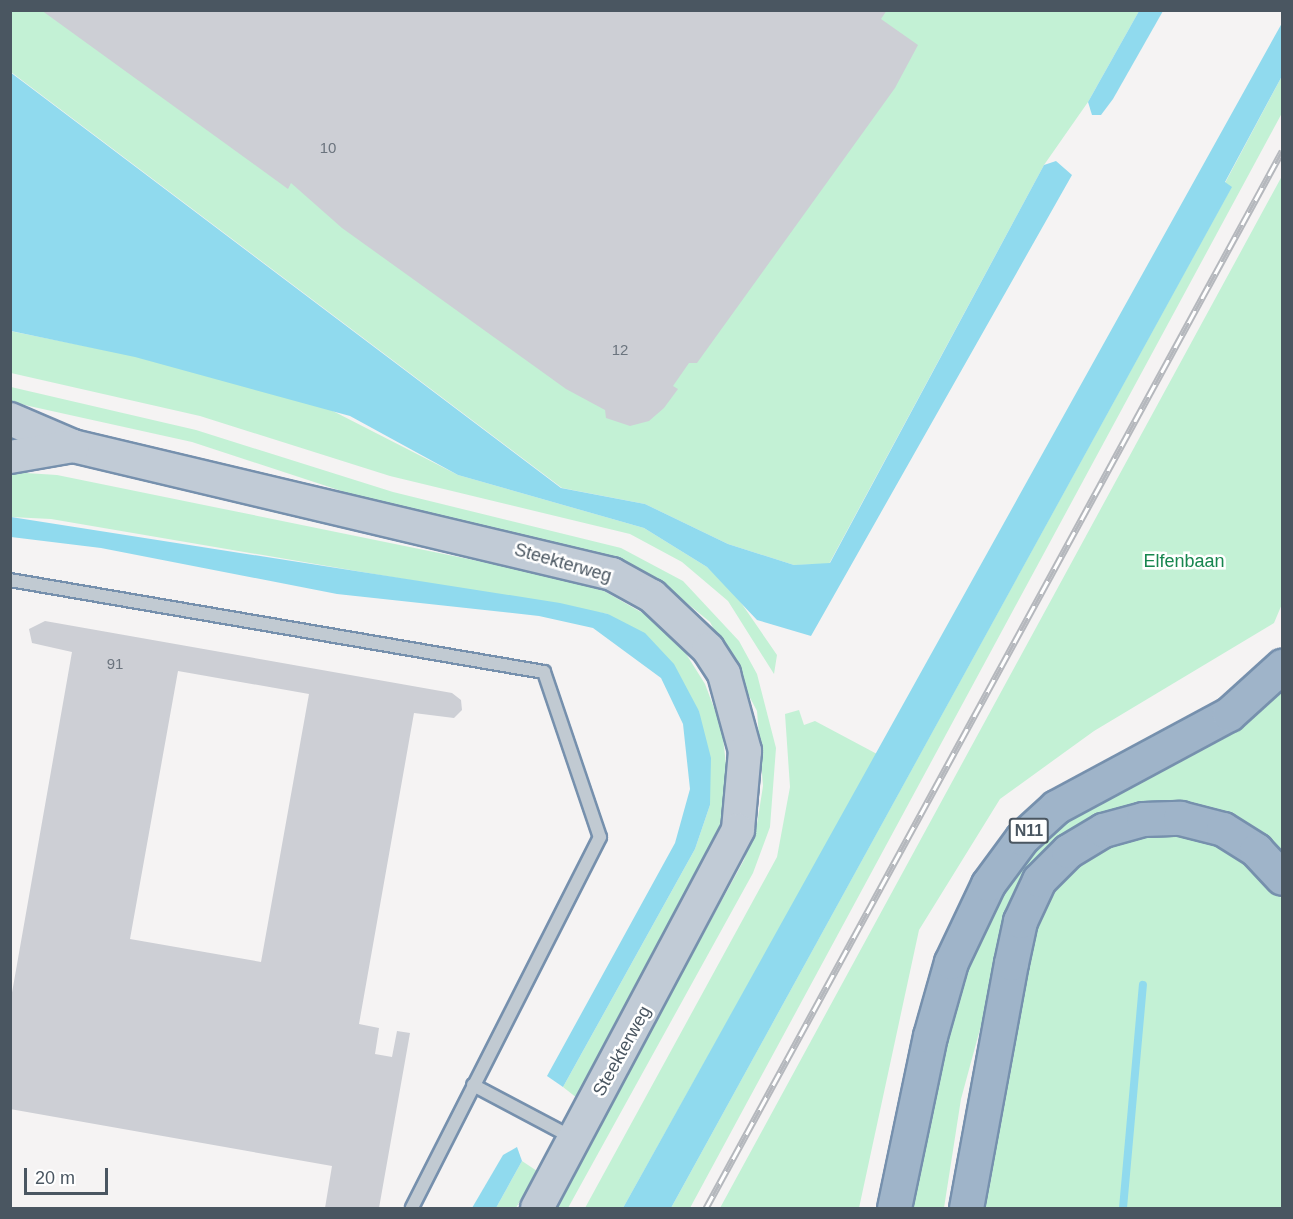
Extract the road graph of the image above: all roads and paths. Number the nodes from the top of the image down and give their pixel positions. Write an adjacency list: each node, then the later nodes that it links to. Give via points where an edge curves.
1 (10, 419): 3 (main road, Steekterweg)
2 (10, 445): 3 (main road, Steekterweg)
3 (73, 446): 4 (main road); 9 (main road, Steekterweg, via 612,574 652,596 708,649 724,674 745,751 738,830)
4 (10, 457)
5 (10, 580): 8 (lane, via 544,672 600,837)
6 (1282, 666): 12 (highway, N11, via 1229,714 1056,807 1022,838 988,884 951,962 927,1047)
7 (1282, 878): 13 (highway, N11, via 1256,850 1223,829 1180,818 1143,819 1103,830 1068,851 1039,880 1020,921)
8 (473, 1085): 9 (lane); 10 (lane)
9 (574, 1139): 11 (main road, Steekterweg)
10 (412, 1209)
11 (537, 1209)
12 (894, 1209)
13 (966, 1209)

